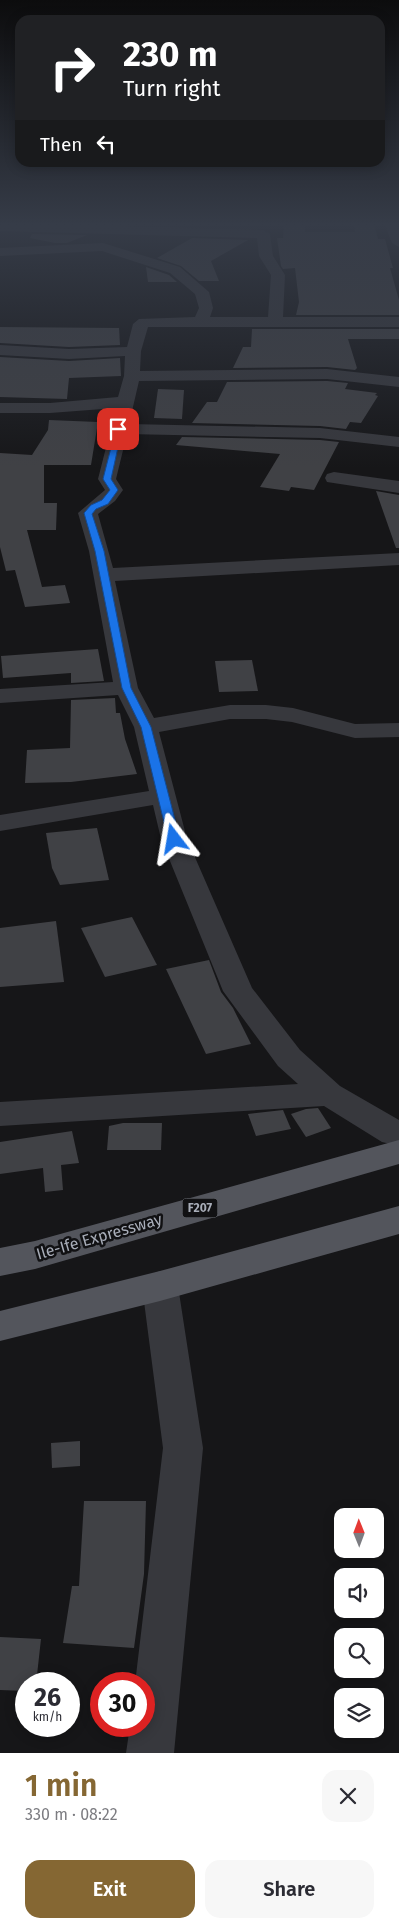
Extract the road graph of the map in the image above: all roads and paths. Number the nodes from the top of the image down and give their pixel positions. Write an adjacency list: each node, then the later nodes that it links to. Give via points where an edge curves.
1 (205, 305): 3 (street)
2 (276, 305): 4 (street)
3 (201, 322): 4 (street); 7 (street, via 144,322)
4 (275, 322): 5 (street)
5 (399, 322)
6 (0, 350): 7 (street, via 69,354)
7 (133, 351): 8 (street)
8 (132, 376): 9 (street, via 327,374); 10 (street)
9 (399, 382)
10 (125, 402): 11 (street); 12 (street)
11 (0, 408)
12 (118, 429): 13 (street, via 320,433); 17 (street, via 107,479 114,490 105,502 88,513)
13 (399, 442)
14 (334, 478): 15 (street)
15 (399, 487)
16 (399, 559): 17 (street)
17 (104, 575): 18 (street)
18 (126, 688): 19 (street); 20 (street)
19 (0, 696)
20 (146, 727): 21 (street, via 230,712 266,712 293,714 355,731); 22 (street)
21 (399, 730)
22 (163, 796): 23 (street); 24 (street, via 174,839 238,991 289,1058)
23 (0, 823)
24 (329, 1094): 25 (street); 26 (street)
25 (0, 1114)
26 (399, 1134)
27 (399, 1152): 29 (main road, Ile-Ife Expressway / F207, via 35,1255)
28 (399, 1220): 30 (main road)
29 (0, 1262)
30 (160, 1286): 31 (main road); 32 (street, via 183,1448)
31 (0, 1326)
32 (150, 1753)

